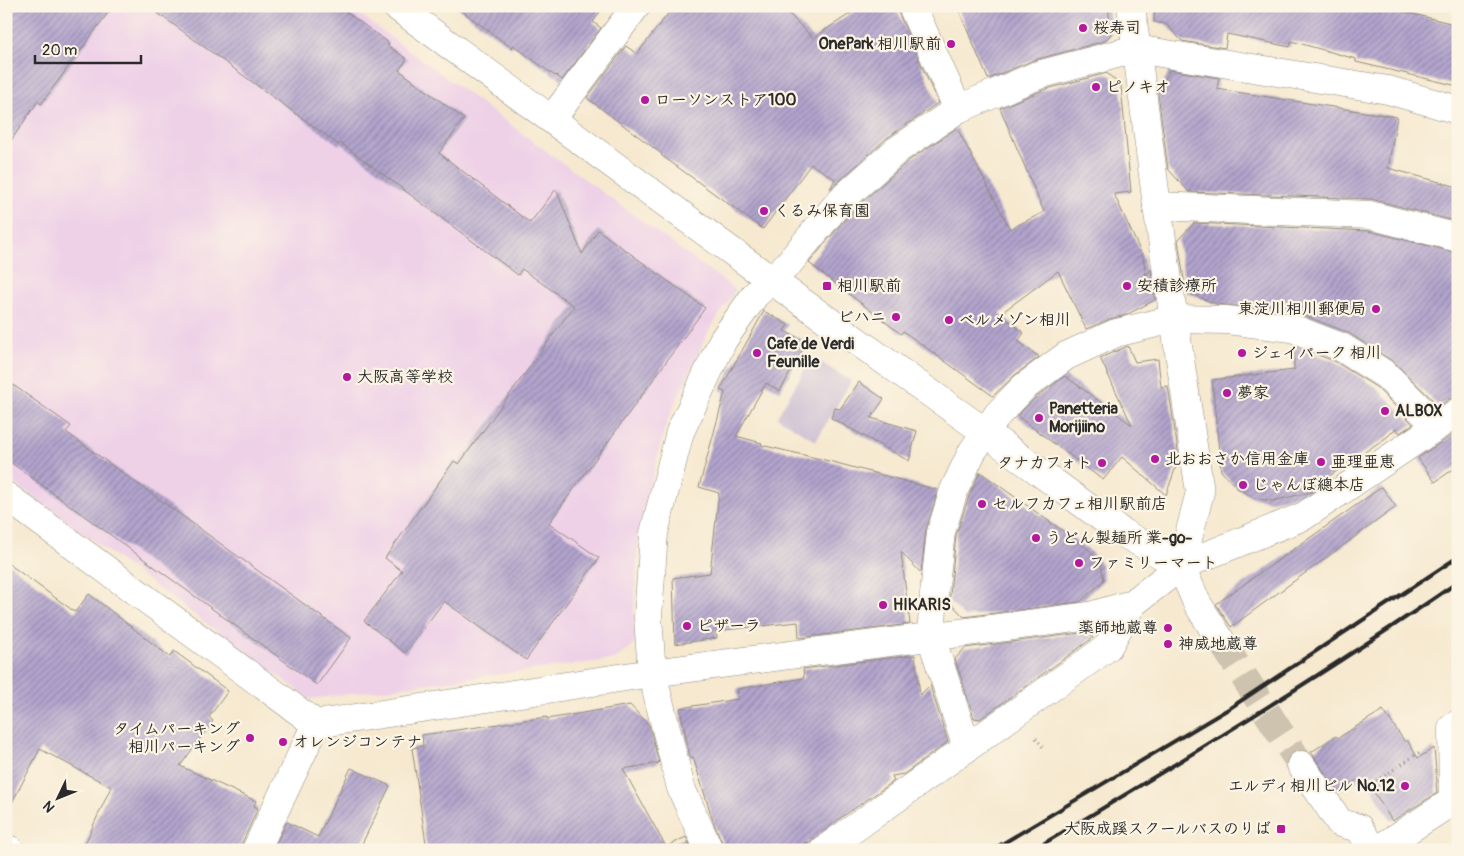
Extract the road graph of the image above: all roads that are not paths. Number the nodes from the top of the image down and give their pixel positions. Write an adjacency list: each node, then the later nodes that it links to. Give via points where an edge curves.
1 (396, 6): 8 (street)
2 (636, 6): 8 (street)
3 (912, 6): 7 (street)
4 (1131, 6): 5 (street)
5 (1136, 49): 6 (street); 7 (street, via 1038,75); 9 (street)
6 (1456, 101)
7 (958, 109): 11 (street, via 897,150 840,201)
8 (552, 119): 11 (street)
9 (1157, 206): 10 (street, via 1370,214); 12 (street)
10 (1458, 238)
11 (771, 280): 14 (street); 20 (street, via 755,295 723,340 680,432 654,534 648,617)
12 (1174, 319): 13 (street, via 1227,320 1292,328 1342,347); 14 (street, via 1116,333 1066,356 1024,387); 16 (street, via 1200,492)
13 (1447, 419): 16 (street, via 1304,516)
14 (985, 432): 16 (street, via 1123,533); 18 (street, via 954,490 941,532)
15 (6, 496): 21 (street)
16 (1181, 566): 17 (street); 19 (street, via 1197,603)
17 (1132, 604): 18 (street, via 1090,616); 23 (street, via 1108,647)
18 (931, 637): 20 (street); 23 (street)
19 (1221, 641)
20 (652, 673): 21 (street); 28 (street, via 680,788)
21 (316, 724): 26 (street)
22 (1455, 726): 30 (street, via 1453,801)
23 (967, 748): 29 (street)
24 (1301, 765): 30 (street, via 1340,823 1359,828)
25 (6, 848): 27 (street)
26 (258, 849)
27 (10, 850)
28 (709, 850)
29 (824, 850)
30 (1375, 850)

